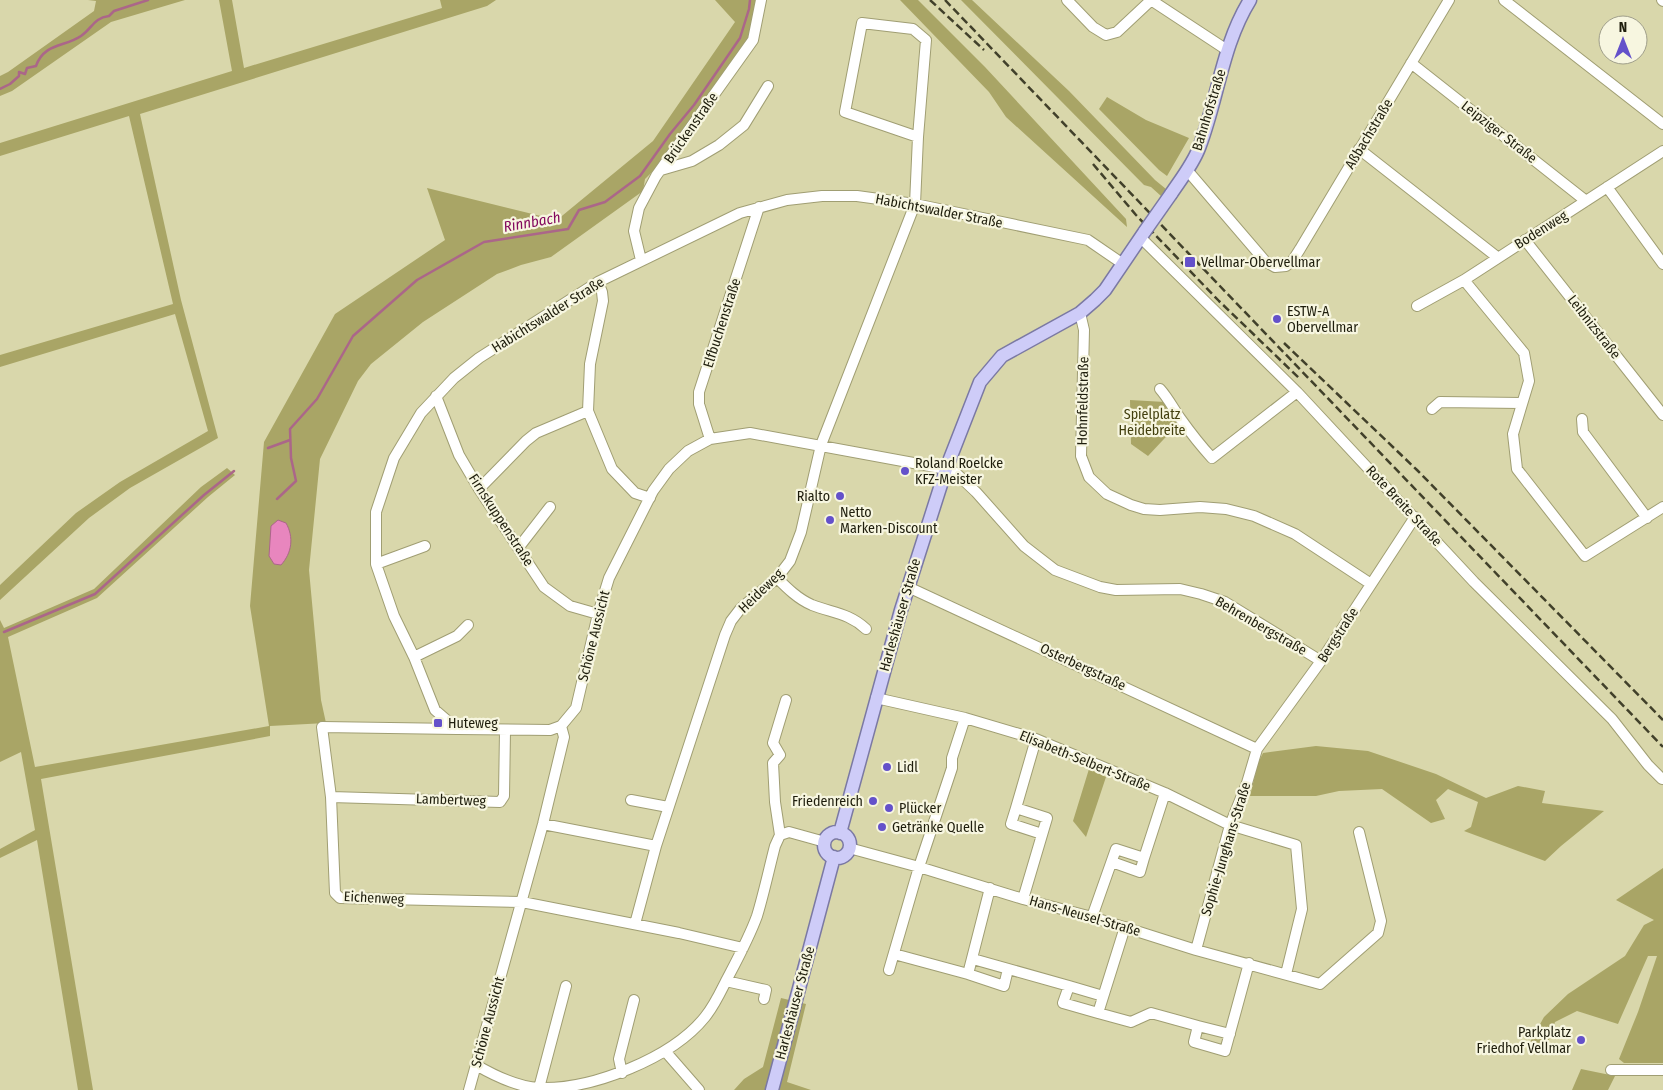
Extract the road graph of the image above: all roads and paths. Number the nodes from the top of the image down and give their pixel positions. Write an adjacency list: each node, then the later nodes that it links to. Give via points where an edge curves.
1 (761, 0): 13 (street, Brückenstraße, via 753,40)
2 (1067, 0): 6 (street, via 1093,27 1106,35 1117,32 1149,2 1154,2)
3 (1250, 0): 6 (main road, Bahnhofstraße)
4 (1449, 0): 7 (street, Aßbachstraße)
5 (1504, 0): 9 (street)
6 (1227, 50): 14 (main road, Bahnhofstraße, via 1208,122)
7 (1411, 63): 11 (street, Aßbachstraße); 16 (street, Leipziger Straße)
8 (768, 86): 13 (street, via 744,125 692,162)
9 (1663, 124)
10 (918, 136): 10 (street, Heideweg, via 926,40 913,29 862,23 845,112); 17 (street, Heideweg)
11 (1359, 149): 14 (street, Aßbachstraße, via 1300,249 1286,266 1275,267 1265,262); 21 (street)
12 (1663, 151): 15 (street, Bodenweg)
13 (661, 170): 22 (street, Brückenstraße, via 639,208 634,231)
14 (1188, 170): 19 (main road, Bahnhofstraße, bridge)
15 (1607, 187): 16 (street, Bodenweg); 24 (street)
16 (1586, 201): 20 (street, Bodenweg)
17 (916, 204): 18 (street, Habichtswalder Straße, via 857,196 822,196); 23 (street, Habichtswalder Straße, via 1088,240); 38 (street, Heideweg)
18 (759, 207): 22 (street, Habichtswalder Straße); 37 (street, Elfbuchenstraße, via 699,392 699,404)
19 (1143, 234): 23 (main road, Bahnhofstraße); 30 (street, Rote Breite Straße)
20 (1525, 240): 21 (street, Bodenweg); 35 (street, Leibnizstraße)
21 (1497, 257): 25 (street, Bodenweg)
22 (641, 260): 26 (street, Habichtswalder Straße)
23 (1124, 264): 28 (main road, Harleshäuser Straße, via 1105,290)
24 (1663, 264)
25 (1464, 280): 27 (street, Bodenweg); 32 (street, via 1524,353 1529,381)
26 (598, 282): 31 (street, Habichtswalder Straße, via 479,358); 34 (street, via 603,301 590,364)
27 (1417, 306)
28 (1080, 313): 39 (main road, Harleshäuser Straße, via 1002,356 991,367 980,382); 50 (street, Hohnfeldstraße, via 1084,330 1081,456 1089,477 1107,494 1144,509 1200,507 1254,516 1295,534)
29 (1160, 389): 30 (street, via 1212,458)
30 (1297, 392): 44 (street, Rote Breite Straße)
31 (436, 396): 40 (street, Firnskuppenstraße, via 459,455); 48 (street, Habichtswalder Straße, via 421,413 394,458 376,512)
32 (1521, 403): 33 (street, via 1440,402); 45 (street, via 1513,434 1517,469 1585,556)
33 (1432, 409)
34 (588, 411): 40 (street, via 536,433); 41 (street, via 612,469 635,493)
35 (1663, 415)
36 (1582, 418): 45 (street, via 1583,432)
37 (710, 438): 38 (street, Schöne Aussicht, via 750,433); 41 (street, Schöne Aussicht, via 688,451 669,469)
38 (821, 446): 39 (street, Schöne Aussicht); 49 (street, Heideweg, via 801,532 790,561)
39 (946, 469): 51 (main road, Harleshäuser Straße); 56 (street, Behrenbergstraße, via 956,473 1024,546 1055,570 1100,587 1116,590 1180,589 1225,602)
40 (479, 489): 47 (street, Firnskuppenstraße)
41 (650, 498): 52 (street, Schöne Aussicht, via 609,578)
42 (550, 507): 47 (street)
43 (1663, 507): 45 (street)
44 (1415, 517): 50 (street, Bergstraße); 65 (street, Rote Breite Straße, via 1474,582 1612,719)
45 (1647, 518)
46 (425, 546): 48 (street)
47 (518, 547): 52 (street, Firnskuppenstraße, via 544,587 570,606)
48 (376, 564): 55 (street, Habichtswalder Straße, via 394,616)
49 (777, 578): 54 (street, via 791,592 811,604 844,614); 69 (street, Heideweg, via 741,608 731,621)
50 (1372, 584): 56 (street, Bergstraße)
51 (908, 587): 57 (main road, Harleshäuser Straße); 64 (street, Osterbergstraße)
52 (598, 614): 60 (street, Schöne Aussicht, via 576,708)
53 (468, 625): 55 (street, via 457,636)
54 (866, 629)
55 (414, 657): 61 (street, Habichtswalder Straße, via 435,710)
56 (1321, 661): 64 (street, Bergstraße)
57 (876, 698): 59 (street, Elisabeth-Selbert-Straße); 74 (main road, Harleshäuser Straße)
58 (786, 700): 76 (street, via 773,743 780,754 773,763)
59 (965, 718): 63 (street, Elisabeth-Selbert-Straße); 83 (street)
60 (561, 726): 62 (street, via 550,730); 71 (street, Schöne Aussicht, via 564,737)
61 (457, 730): 62 (street); 67 (street, Eichenweg, via 322,727)
62 (505, 731): 67 (street, Lambertweg, via 504,796 500,802)
63 (1036, 739): 66 (street, Elisabeth-Selbert-Straße); 70 (street)
64 (1257, 749): 72 (street, Sophie-Junghans-Straße)
65 (1662, 779)
66 (1165, 793): 72 (street, Elisabeth-Selbert-Straße); 81 (street)
67 (331, 796): 86 (street, Eichenweg, via 335,892 340,898)
68 (631, 800): 69 (street)
69 (668, 807): 78 (street, Heideweg)
70 (1016, 808): 75 (street, via 1047,818); 75 (street, via 1011,824)
71 (543, 824): 78 (street); 86 (street, Schöne Aussicht)
72 (1230, 825): 91 (street, Sophie-Junghans-Straße); 98 (street, Elisabeth-Selbert-Straße, via 1296,845 1302,909)
73 (1359, 832): 98 (street, Hans-Neusel-Straße, via 1381,920 1378,933 1320,984)
74 (840, 833): 77 (main road, via 830,834); 79 (main road, via 848,838)
75 (1042, 834): 85 (street)
76 (780, 835): 77 (street, via 789,832); 90 (street)
77 (825, 842): 80 (main road, via 825,848)
78 (656, 846): 88 (street, Heideweg)
79 (849, 848): 80 (main road, via 843,856); 83 (street, Hans-Neusel-Straße)
80 (832, 856): 118 (main road, Harleshäuser Straße)
81 (1144, 858): 82 (street, via 1116,849); 82 (street, via 1140,872)
82 (1112, 862): 87 (street)
83 (920, 867): 84 (street, Hans-Neusel-Straße); 92 (street)
84 (990, 888): 85 (street, Hans-Neusel-Straße); 93 (street)
85 (1023, 899): 87 (street, Hans-Neusel-Straße)
86 (522, 902): 88 (street, Eichenweg); 109 (street, Schöne Aussicht)
87 (1092, 917): 89 (street, Hans-Neusel-Straße)
88 (635, 924): 90 (street, Eichenweg)
89 (1124, 928): 91 (street, Hans-Neusel-Straße); 102 (street)
90 (744, 948): 99 (street)
91 (1196, 950): 94 (street, Hans-Neusel-Straße)
92 (894, 954): 96 (street); 97 (street)
93 (973, 959): 95 (street); 97 (street)
94 (1249, 963): 98 (street, Hans-Neusel-Straße); 107 (street)
95 (1008, 969): 97 (street, via 1004,986); 101 (street)
96 (889, 970)
97 (968, 974)
98 (1286, 974)
99 (726, 981): 103 (street, via 766,990); 108 (street, via 707,1016)
100 (566, 986): 115 (street)
101 (1068, 986): 102 (street); 105 (street, via 1063,1003)
102 (1104, 996): 105 (street)
103 (764, 999)
104 (634, 1000): 112 (street, via 619,1059)
105 (1098, 1013): 106 (street, via 1131,1022 1151,1013)
106 (1198, 1026): 107 (street); 107 (street, via 1194,1042 1225,1051)
107 (1230, 1034)
108 (665, 1051): 112 (street); 117 (street)
109 (476, 1065): 114 (street); 116 (street, Schöne Aussicht)
110 (1611, 1070): 111 (street)
111 (1663, 1070)
112 (622, 1073): 113 (street)
113 (597, 1086): 115 (street)
114 (514, 1087): 115 (street)
115 (539, 1088)
116 (469, 1090)
117 (699, 1090)
118 (772, 1090)

